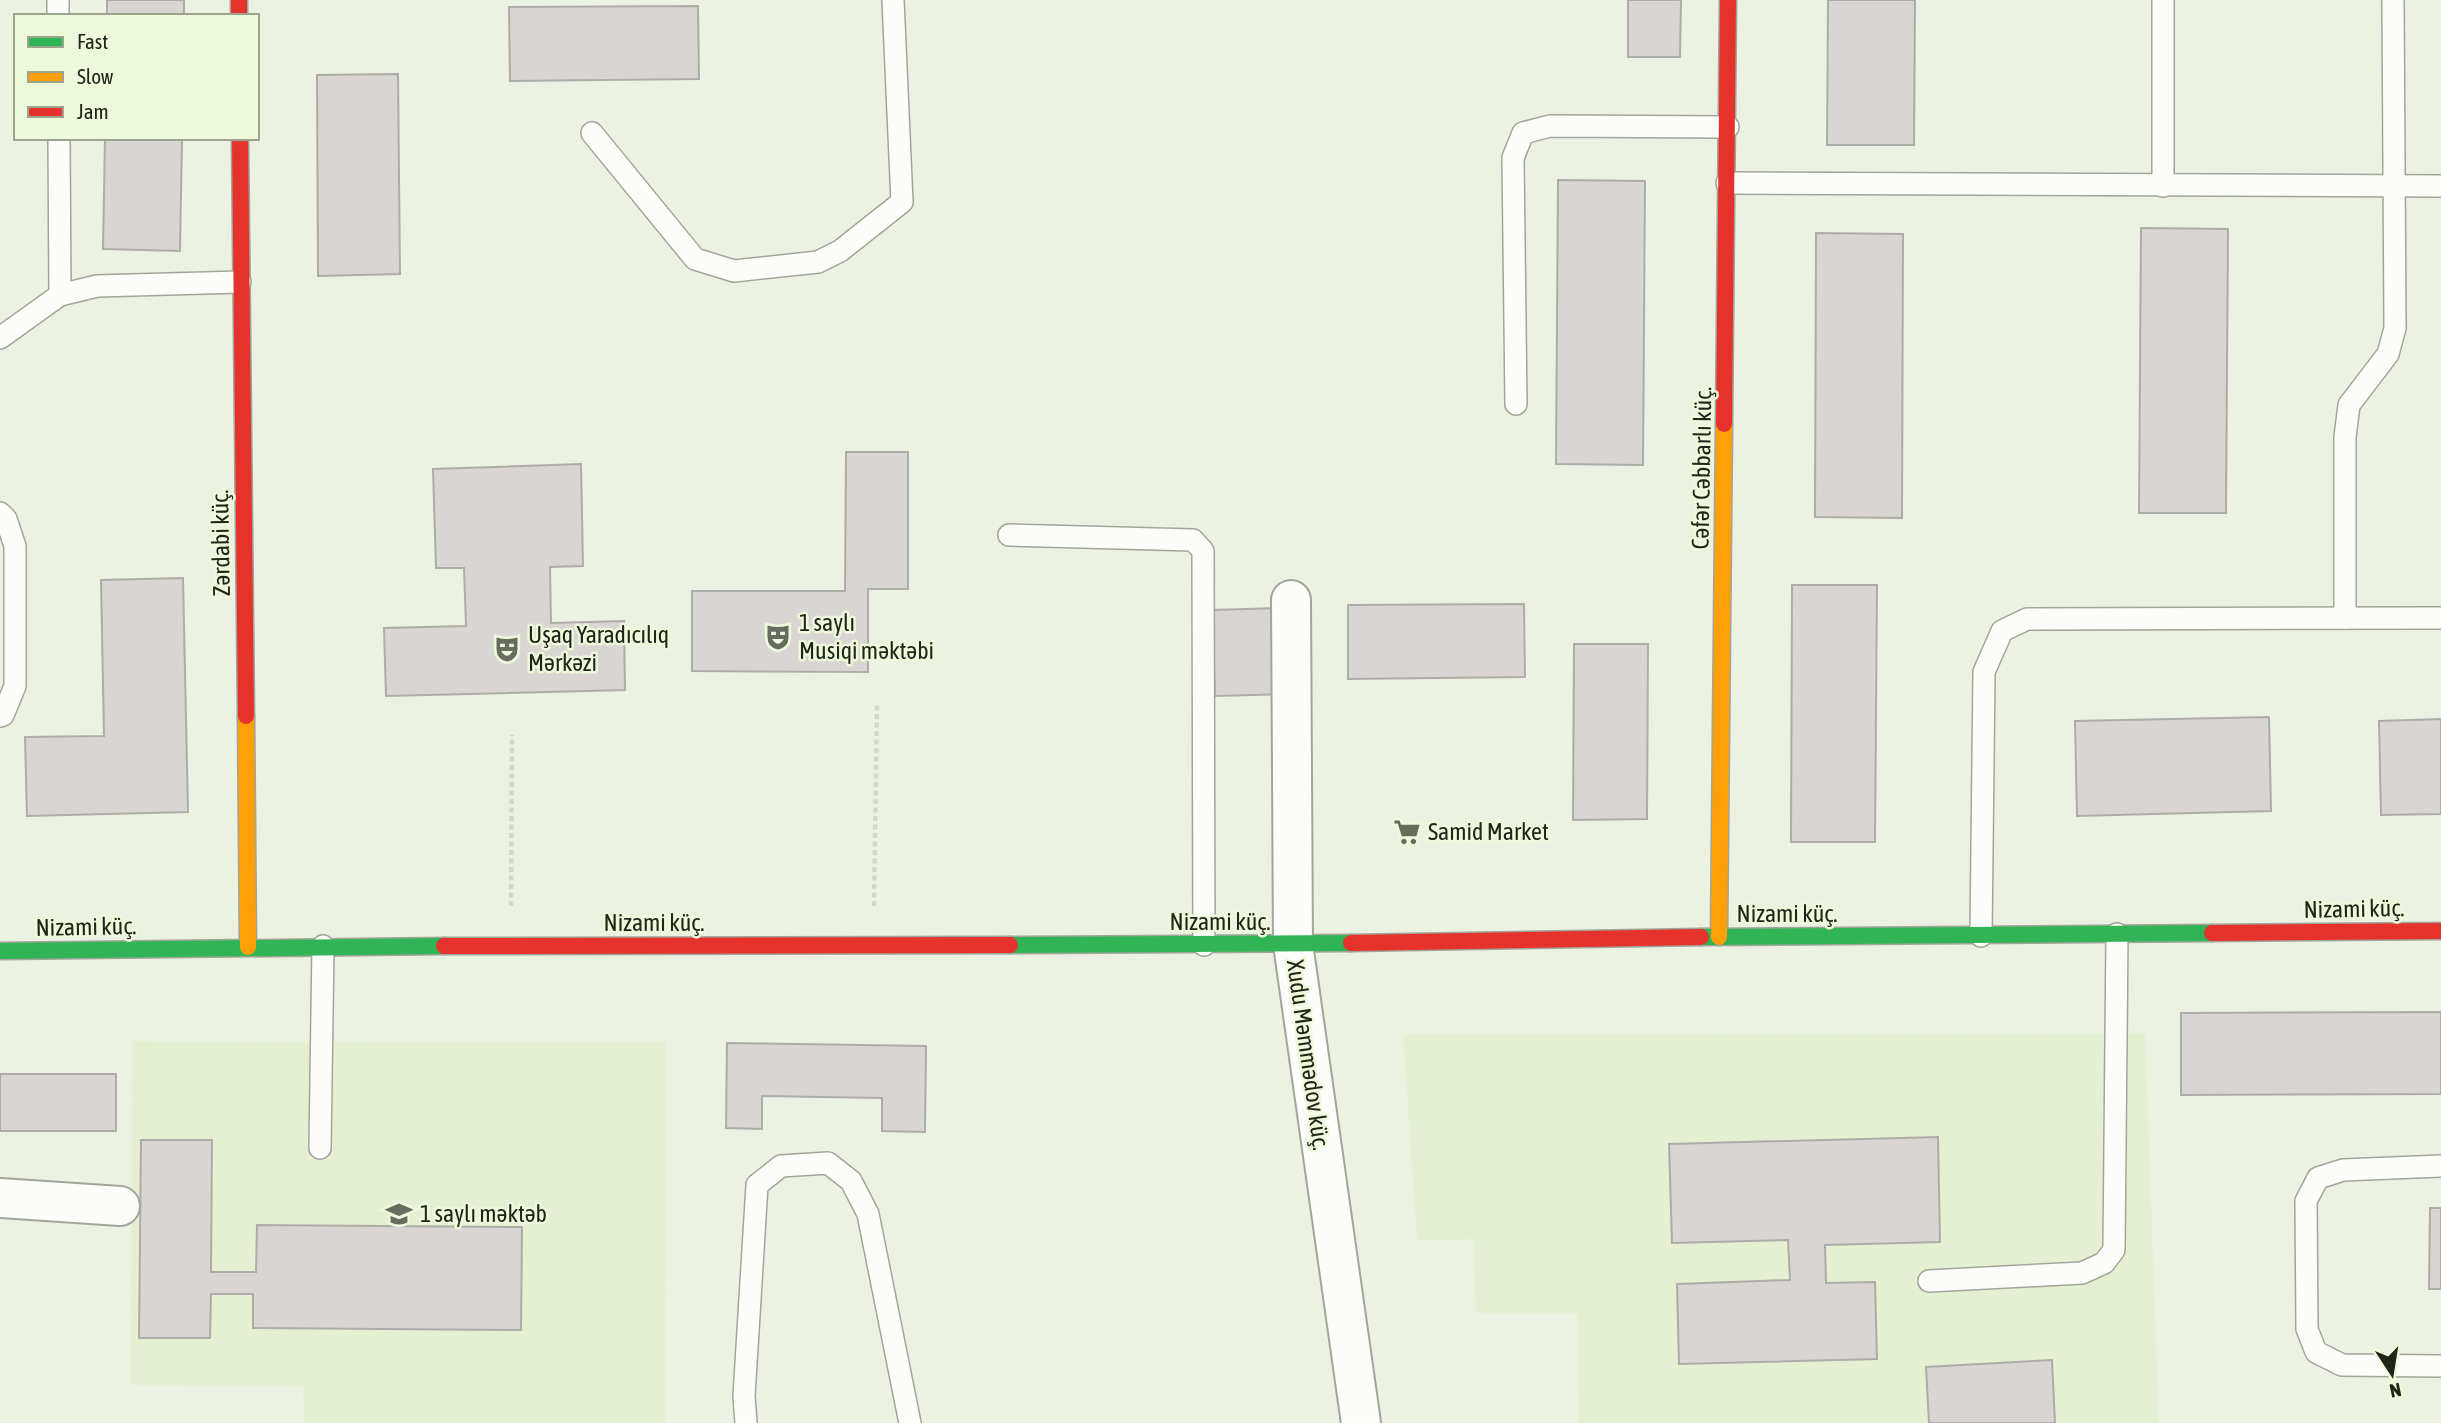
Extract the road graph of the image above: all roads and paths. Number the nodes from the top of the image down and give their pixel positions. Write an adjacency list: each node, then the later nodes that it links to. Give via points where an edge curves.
1 (893, 0): 6 (lane, via 902,202 840,251 818,262 734,271 695,258)
2 (1728, 0): 5 (main road, Cəfər Cəbbarlı küç.)
3 (2163, 0): 12 (lane)
4 (2393, 0): 10 (lane)
5 (1728, 127): 9 (main road, Cəfər Cəbbarlı küç.); 16 (lane, via 1550,126 1523,133 1513,158)
6 (592, 132)
7 (59, 140): 14 (lane)
8 (240, 140): 13 (main road, Zərdabi küç.)
9 (1727, 183): 12 (lane); 28 (main road, Cəfər Cəbbarlı küç.)
10 (2394, 186): 11 (lane); 12 (lane); 20 (lane, via 2395,328 2388,354 2349,405 2344,437)
11 (2441, 186)
12 (2163, 187)
13 (240, 282): 14 (lane, via 97,286); 34 (main road, Zərdabi küç.)
14 (60, 295): 15 (lane)
15 (0, 338)
16 (1516, 404)
17 (0, 513): 23 (lane, via 15,546 15,686)
18 (1009, 536): 31 (lane, via 1193,540 1203,551)
19 (1291, 600): 29 (street, Xudu Məmmədov küç.)
20 (2345, 618): 21 (lane); 27 (lane, via 2027,619 2002,631 1984,672)
21 (2441, 618)
22 (877, 705): 30 (path)
23 (0, 716)
24 (512, 735): 33 (path)
25 (2441, 931): 26 (main road, Nizami küç.)
26 (2117, 934): 27 (main road, Nizami küç.); 40 (lane, via 2114,1250 2104,1263 2082,1273)
27 (1981, 936): 28 (main road, Nizami küç.)
28 (1719, 937): 29 (main road, Nizami küç.)
29 (1293, 944): 31 (main road, Nizami küç.); 44 (street, Xudu Məmmədov küç.)
30 (873, 945): 31 (main road, Nizami küç.); 33 (main road, Nizami küç.)
31 (1204, 945)
32 (323, 946): 33 (main road, Nizami küç.); 34 (main road, Nizami küç.); 36 (lane)
33 (511, 946)
34 (248, 947): 35 (main road, Nizami küç.)
35 (0, 951)
36 (320, 1148)
37 (2441, 1166): 41 (lane, via 2343,1170 2318,1178 2306,1201 2307,1329 2316,1352 2342,1365)
38 (0, 1198): 39 (street)
39 (120, 1206)
40 (1929, 1281)
41 (2441, 1366)
42 (746, 1423): 43 (lane, via 757,1185 781,1166 828,1163 850,1181 867,1214)
43 (910, 1423)
44 (1361, 1423)

